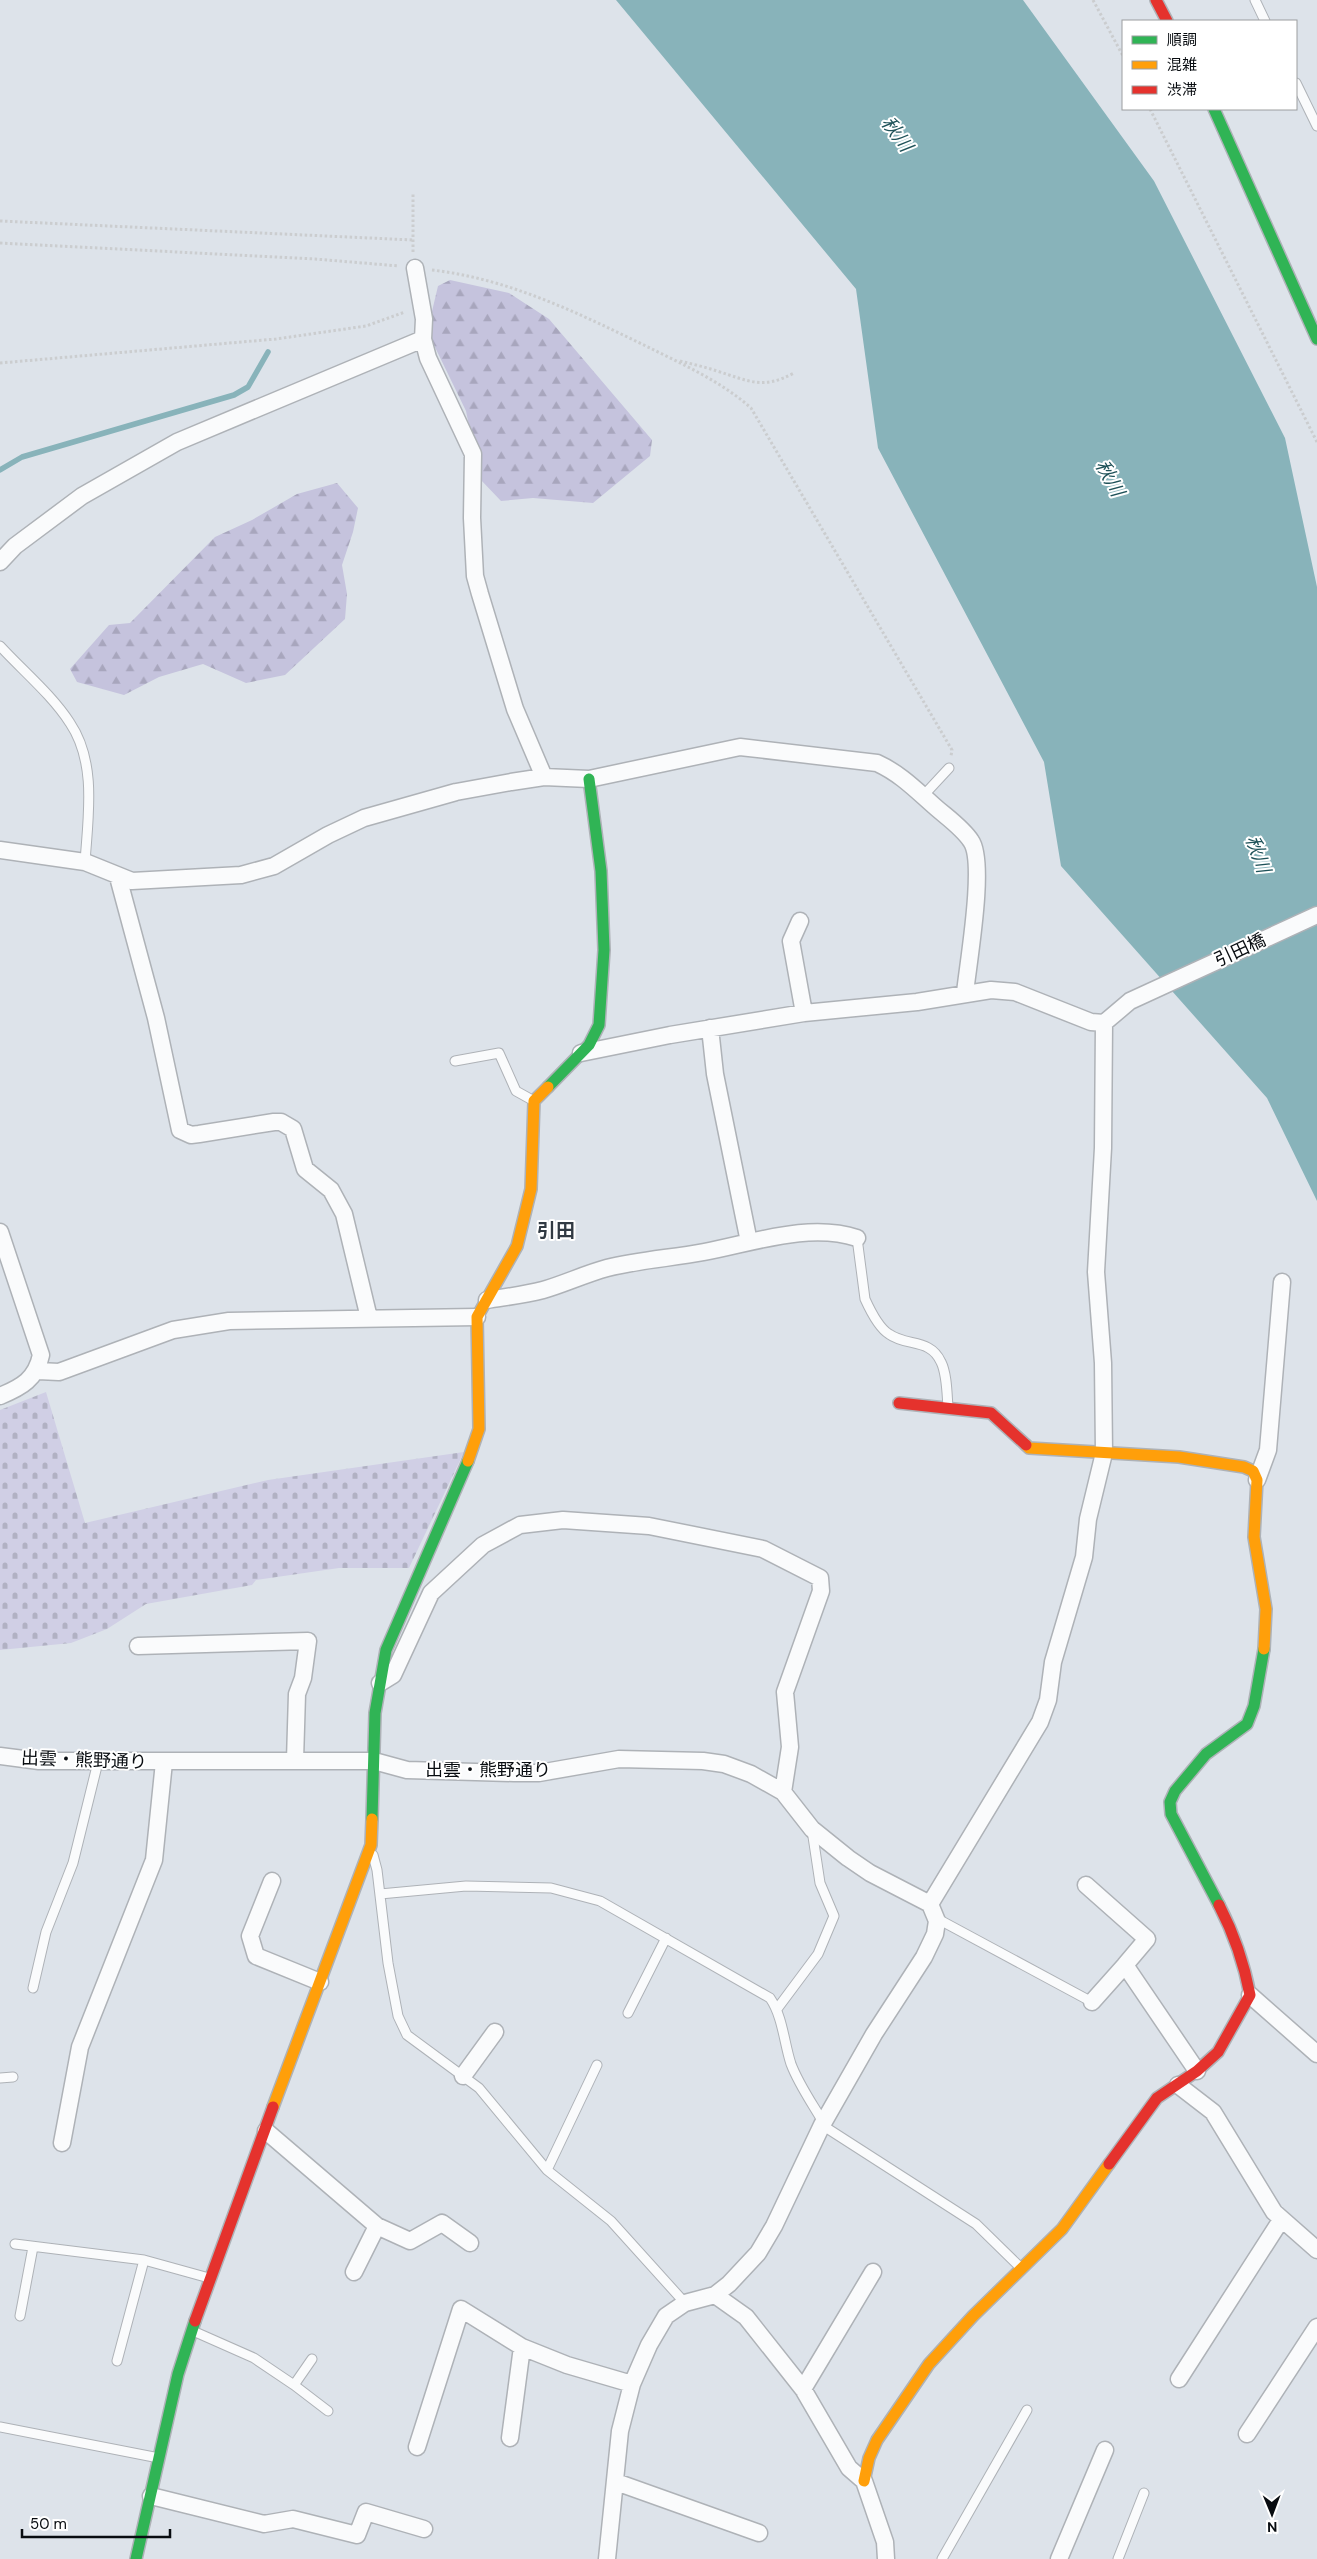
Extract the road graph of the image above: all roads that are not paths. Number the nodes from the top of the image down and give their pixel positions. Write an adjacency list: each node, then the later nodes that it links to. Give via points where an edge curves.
1 (1156, 0): 3 (street)
2 (1255, 0): 4 (lane)
3 (1166, 20)
4 (1265, 20)
5 (1297, 85): 7 (lane)
6 (1214, 110): 10 (street)
7 (1317, 126)
8 (415, 268): 9 (street, via 423,308)
9 (422, 339): 11 (street, via 177,442 82,496 15,546); 14 (street, via 428,358 471,445 475,576 515,709)
10 (1317, 339)
11 (0, 562)
12 (0, 646): 18 (lane, via 61,710 79,739 89,787)
13 (949, 768): 16 (lane)
14 (544, 777): 15 (street); 19 (street, via 456,792 364,818 274,866 241,875 132,880)
15 (589, 778): 16 (street, via 740,747 877,763 895,771); 26 (street, via 601,871 604,950 599,1025)
16 (923, 796): 22 (street, via 965,833 976,851 978,878)
17 (0, 850): 18 (street)
18 (85, 862): 19 (street)
19 (118, 877): 35 (street, via 156,1018 180,1130 198,1134 274,1122 293,1129 305,1169 331,1190 344,1214)
20 (1317, 915): 24 (street, 引田橋, via 1130,1001)
21 (800, 921): 23 (street, via 791,941)
22 (965, 993): 23 (street, via 917,1002); 24 (street, via 1015,992 1091,1022)
23 (804, 1012): 25 (street)
24 (1104, 1023): 41 (street, via 1104,1121 1096,1272 1104,1371)
25 (710, 1028): 26 (street); 31 (street)
26 (581, 1053): 28 (street)
27 (455, 1060): 28 (lane, via 499,1053 516,1091)
28 (534, 1101): 34 (street, via 531,1189 517,1246)
29 (0, 1232): 32 (street)
30 (857, 1238): 31 (street, via 840,1232 808,1233); 40 (lane, via 869,1308 886,1333 934,1350 942,1363)
31 (749, 1242): 34 (street, via 606,1268 542,1290)
32 (4, 1262): 37 (street, via 39,1346)
33 (1282, 1282): 42 (street, via 1268,1450)
34 (487, 1300): 36 (street)
35 (369, 1318): 36 (street); 37 (street, via 205,1323 173,1330 59,1372)
36 (477, 1318): 44 (street, via 480,1429 386,1650)
37 (38, 1371): 38 (street, via 27,1382)
38 (0, 1396)
39 (899, 1404): 40 (street)
40 (948, 1408): 41 (street, via 991,1413 1029,1448)
41 (1104, 1453): 42 (street, via 1179,1457 1244,1466 1253,1471); 56 (street, via 1088,1519 1084,1557 1053,1662 1048,1700 1040,1722)
42 (1257, 1480): 61 (street, via 1254,1537 1266,1609 1263,1664 1254,1706 1247,1724 1206,1754 1175,1791 1170,1802 1170,1814 1230,1926 1244,1964)
43 (138, 1646): 46 (street, via 308,1641 303,1678 297,1694)
44 (380, 1683): 47 (street, via 375,1714); 50 (street, via 393,1675 431,1593 483,1545 520,1525 562,1520 649,1526 763,1549 820,1578 821,1591 785,1692 790,1747)
45 (0, 1756): 48 (street, 出雲・熊野通り, via 39,1761)
46 (295, 1760): 47 (street, 出雲・熊野通り); 49 (street, 出雲・熊野通り)
47 (374, 1761): 50 (street, 出雲・熊野通り, via 407,1770 514,1773 619,1759 703,1761 724,1764 751,1774); 52 (street)
48 (98, 1762): 49 (street, 出雲・熊野通り); 60 (lane, via 73,1863 46,1932)
49 (164, 1762): 75 (street, via 154,1860 80,2047)
50 (783, 1792): 51 (street, 出雲・熊野通り)
51 (812, 1829): 56 (street, 出雲・熊野通り, via 870,1873); 63 (lane, via 820,1883 834,1916 818,1954)
52 (371, 1844): 55 (lane); 59 (street)
53 (272, 1881): 59 (street, via 250,1936 256,1956)
54 (1086, 1885): 58 (street, via 1147,1939)
55 (380, 1894): 57 (lane, via 466,1886 551,1888 600,1901); 69 (lane, via 398,2016 406,2035)
56 (933, 1910): 62 (lane); 73 (street, via 935,1934 924,1957 874,2034)
57 (666, 1938): 63 (lane, via 770,1998); 64 (lane)
58 (1125, 1965): 62 (street); 68 (street)
59 (320, 1982): 74 (street)
60 (33, 1988)
61 (1250, 1995): 66 (street); 68 (street, via 1228,2039)
62 (1092, 2002)
63 (778, 2009): 73 (lane, via 791,2064)
64 (628, 2013)
65 (495, 2032): 69 (street)
66 (1317, 2054)
67 (597, 2065): 76 (lane)
68 (1197, 2071): 72 (street)
69 (463, 2076): 76 (lane, via 479,2088)
70 (13, 2077): 71 (lane)
71 (0, 2078)
72 (1178, 2085): 77 (street, via 1213,2112); 84 (street, via 1157,2098 1062,2229)
73 (823, 2123): 84 (lane, via 976,2224); 88 (street, via 758,2253)
74 (266, 2131): 78 (street); 87 (street)
75 (62, 2143)
76 (547, 2170): 89 (lane, via 611,2221)
77 (1282, 2220): 82 (street); 96 (street)
78 (377, 2226): 79 (street, via 410,2241 442,2223); 85 (street)
79 (470, 2243)
80 (15, 2244): 81 (lane)
81 (33, 2247): 83 (lane); 90 (lane)
82 (1317, 2250)
83 (144, 2260): 87 (lane); 95 (lane)
84 (1022, 2269): 108 (street, via 929,2364 876,2440)
85 (354, 2272)
86 (873, 2272): 99 (street)
87 (209, 2278): 92 (street)
88 (715, 2295): 89 (street); 99 (street, via 746,2317)
89 (685, 2303): 97 (street, via 666,2316 649,2344)
90 (20, 2316)
91 (1317, 2327): 103 (street)
92 (193, 2331): 98 (lane, via 254,2358); 107 (street, via 178,2374)
93 (522, 2347): 97 (street, via 567,2365); 104 (street); 105 (street, via 461,2309)
94 (312, 2359): 98 (lane)
95 (117, 2361)
96 (1179, 2378)
97 (632, 2384): 109 (street, via 620,2431)
98 (294, 2385): 101 (lane)
99 (803, 2389): 108 (street, via 849,2468)
100 (1027, 2410): 117 (lane)
101 (328, 2411)
102 (0, 2427): 107 (lane)
103 (1247, 2434)
104 (510, 2438)
105 (417, 2447)
106 (1105, 2450): 118 (street)
107 (159, 2458): 111 (street)
108 (864, 2481): 116 (street, via 885,2542)
109 (616, 2482): 113 (street); 115 (street)
110 (1144, 2493): 119 (lane)
111 (151, 2496): 112 (street, via 264,2524 294,2519 357,2535 366,2512); 114 (street)
112 (424, 2529)
113 (759, 2533)
114 (136, 2559)
115 (607, 2559)
116 (886, 2559)
117 (942, 2559)
118 (1059, 2559)
119 (1118, 2559)

